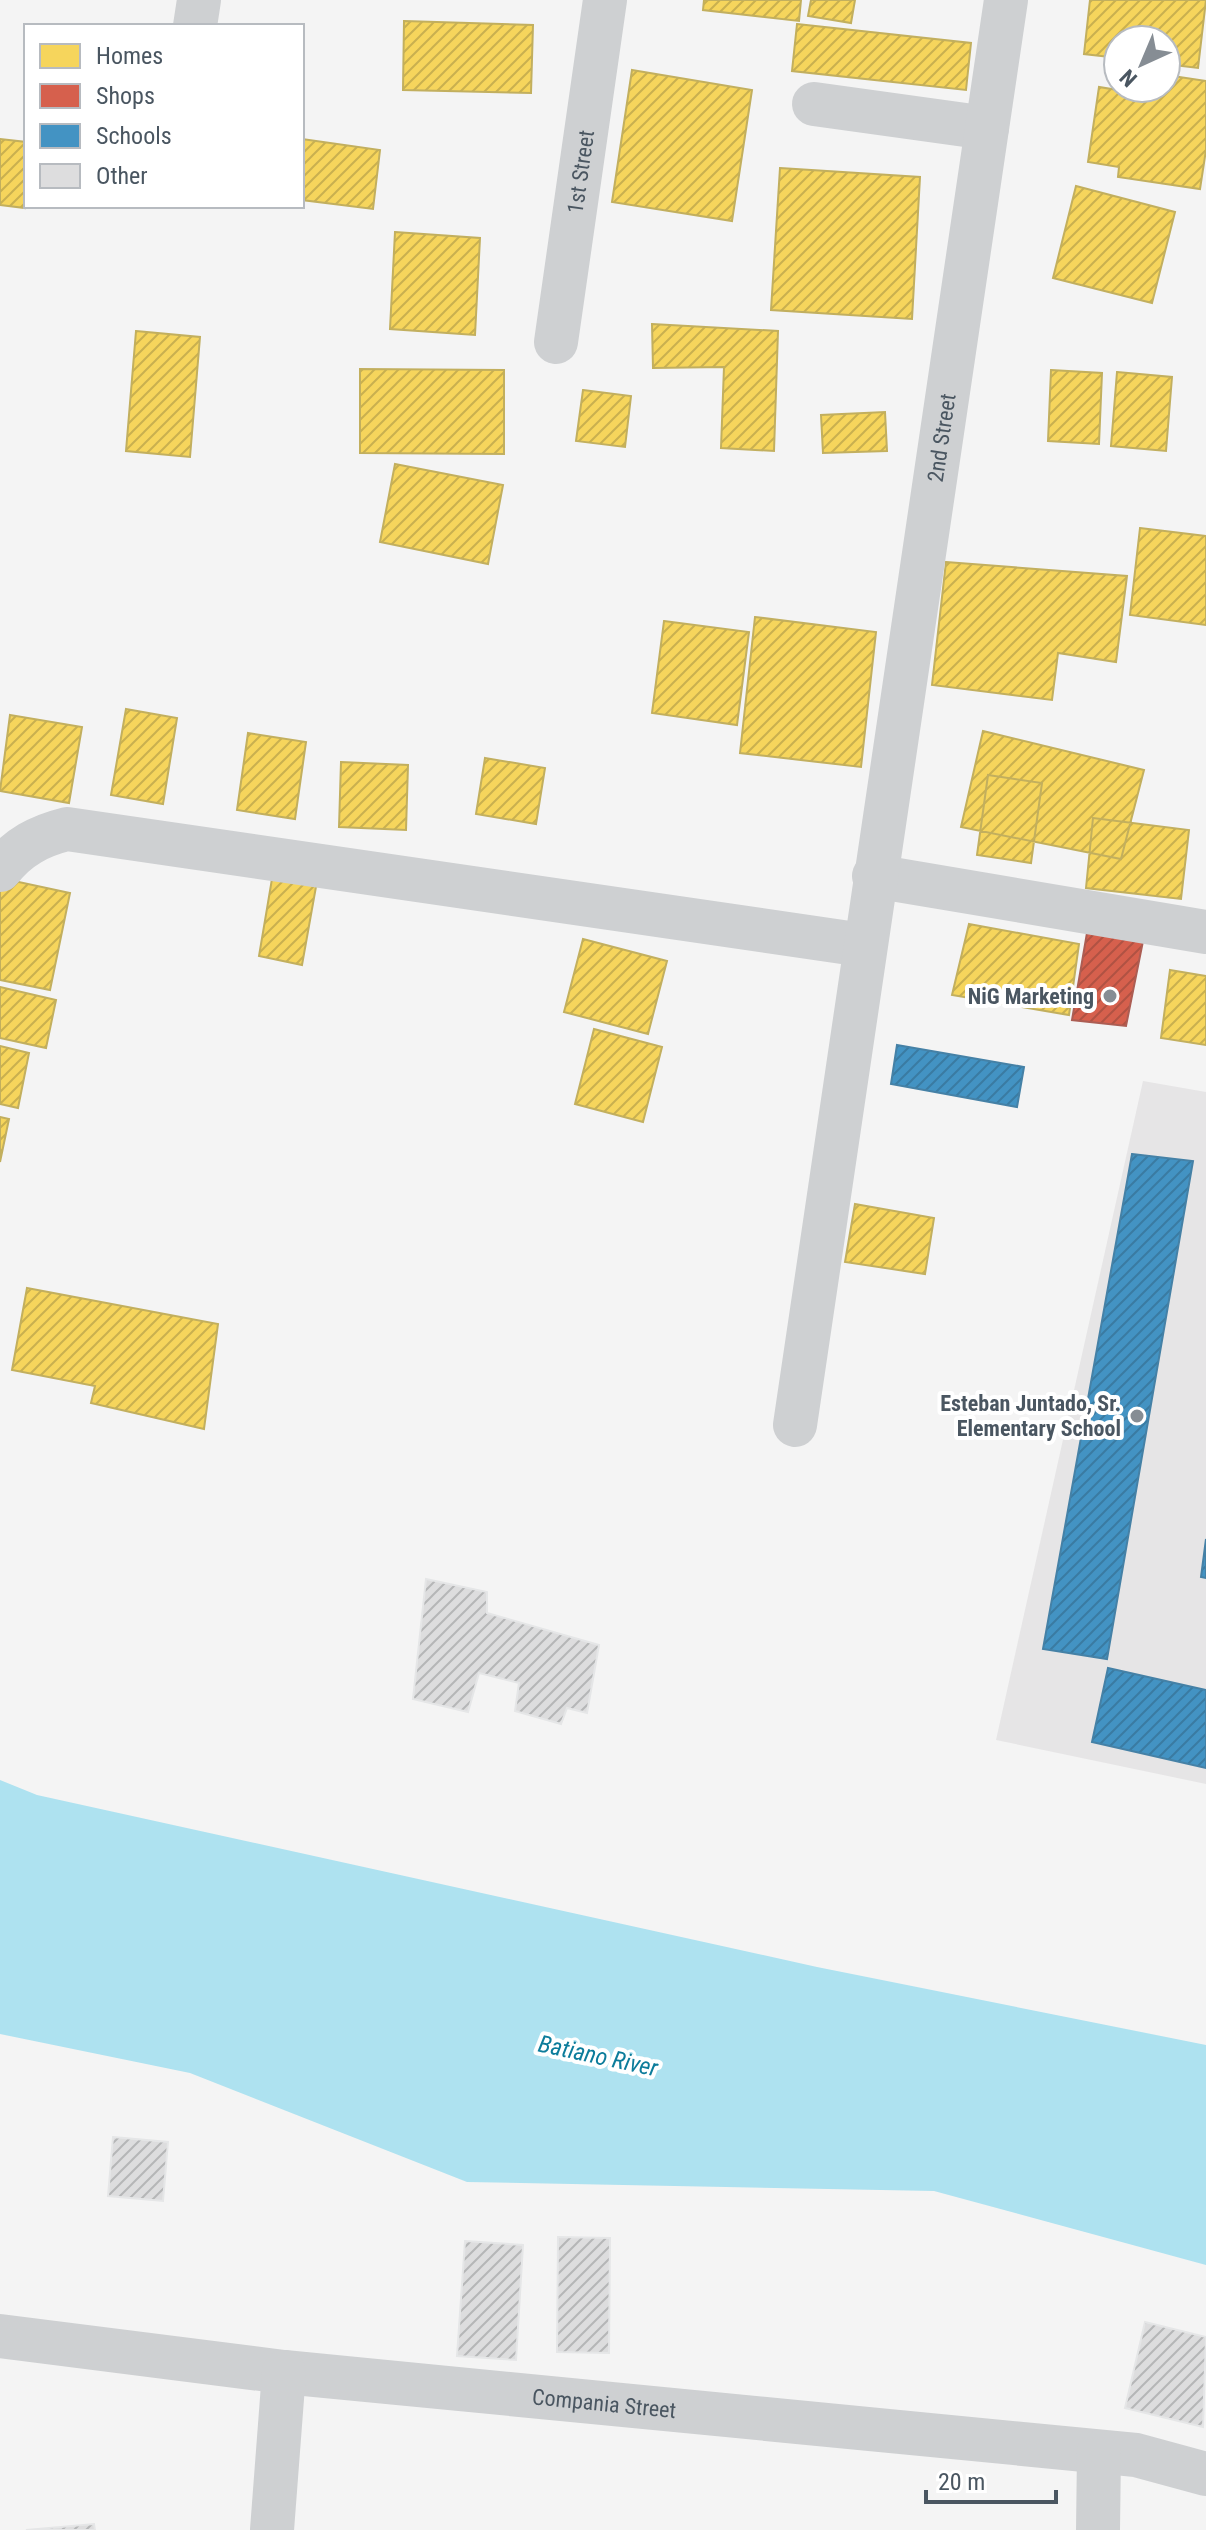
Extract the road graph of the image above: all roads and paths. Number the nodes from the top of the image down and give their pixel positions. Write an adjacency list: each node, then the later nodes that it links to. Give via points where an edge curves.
1 (199, 0): 4 (street)
2 (605, 0): 7 (street, 1st Street)
3 (1006, 0): 6 (street, 2nd Street)
4 (195, 24)
5 (814, 104): 6 (street)
6 (987, 128): 9 (street, 2nd Street)
7 (556, 342)
8 (0, 870): 11 (street, via 13,853 67,829)
9 (874, 876): 10 (street); 11 (street, 2nd Street)
10 (1206, 932)
11 (863, 945): 12 (street, 2nd Street)
12 (795, 1425)
13 (0, 2336): 14 (street, Compania Street)
14 (284, 2372): 15 (street, Compania Street); 17 (street)
15 (1099, 2452): 16 (street, Compania Street, via 1136,2455); 18 (street)
16 (1206, 2474)
17 (272, 2530)
18 (1098, 2530)

